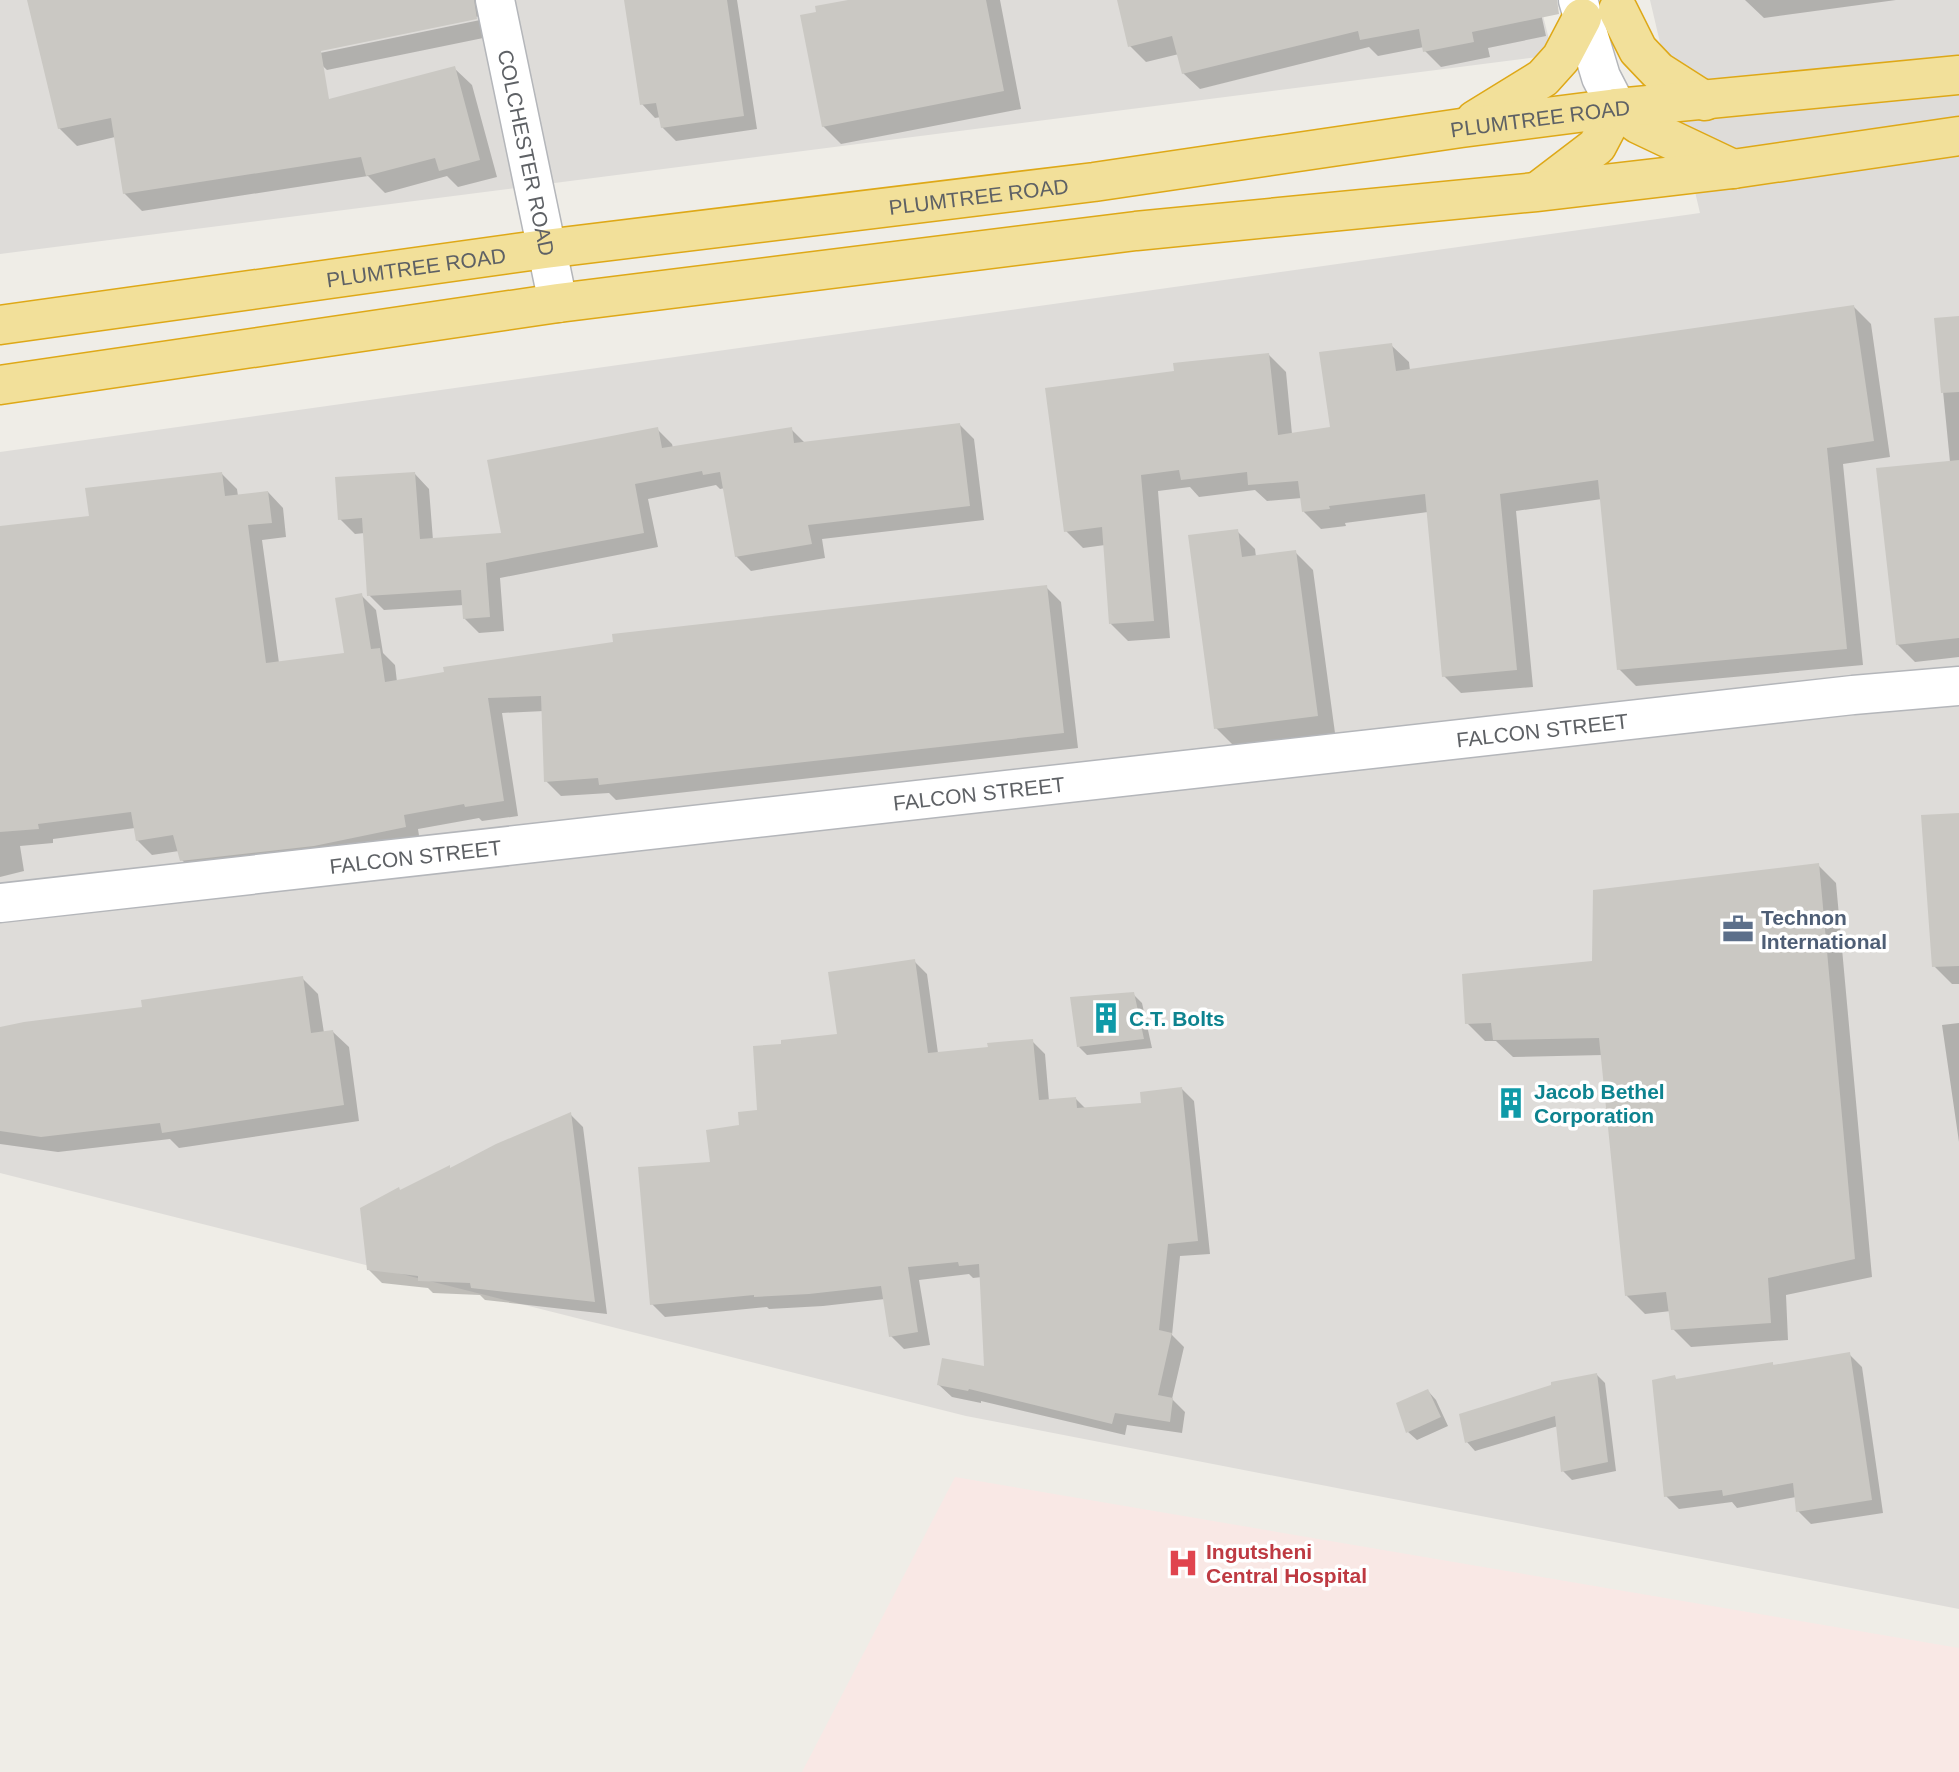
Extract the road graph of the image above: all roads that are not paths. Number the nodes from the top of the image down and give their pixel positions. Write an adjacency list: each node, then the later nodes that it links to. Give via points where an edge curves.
1 (495, 0): 10 (street, COLCHESTER ROAD)
2 (1598, 7): 4 (highway, via 1658,71); 5 (street, via 1601,77); 6 (highway, via 1542,78)
3 (1959, 75): 4 (highway, PLUMTREE ROAD)
4 (1705, 101): 5 (highway, PLUMTREE ROAD)
5 (1617, 108): 6 (highway, PLUMTREE ROAD); 8 (highway, via 1638,124); 9 (highway, via 1597,146)
6 (1461, 128): 10 (highway, PLUMTREE ROAD, via 1094,182)
7 (1959, 136): 8 (highway)
8 (1733, 169): 9 (highway)
9 (1536, 192): 11 (highway, via 1136,231)
10 (545, 249): 11 (street, COLCHESTER ROAD); 12 (highway, PLUMTREE ROAD)
11 (558, 303): 13 (highway)
12 (0, 325)
13 (0, 385)
14 (1959, 686): 15 (street, FALCON STREET)
15 (0, 904)

